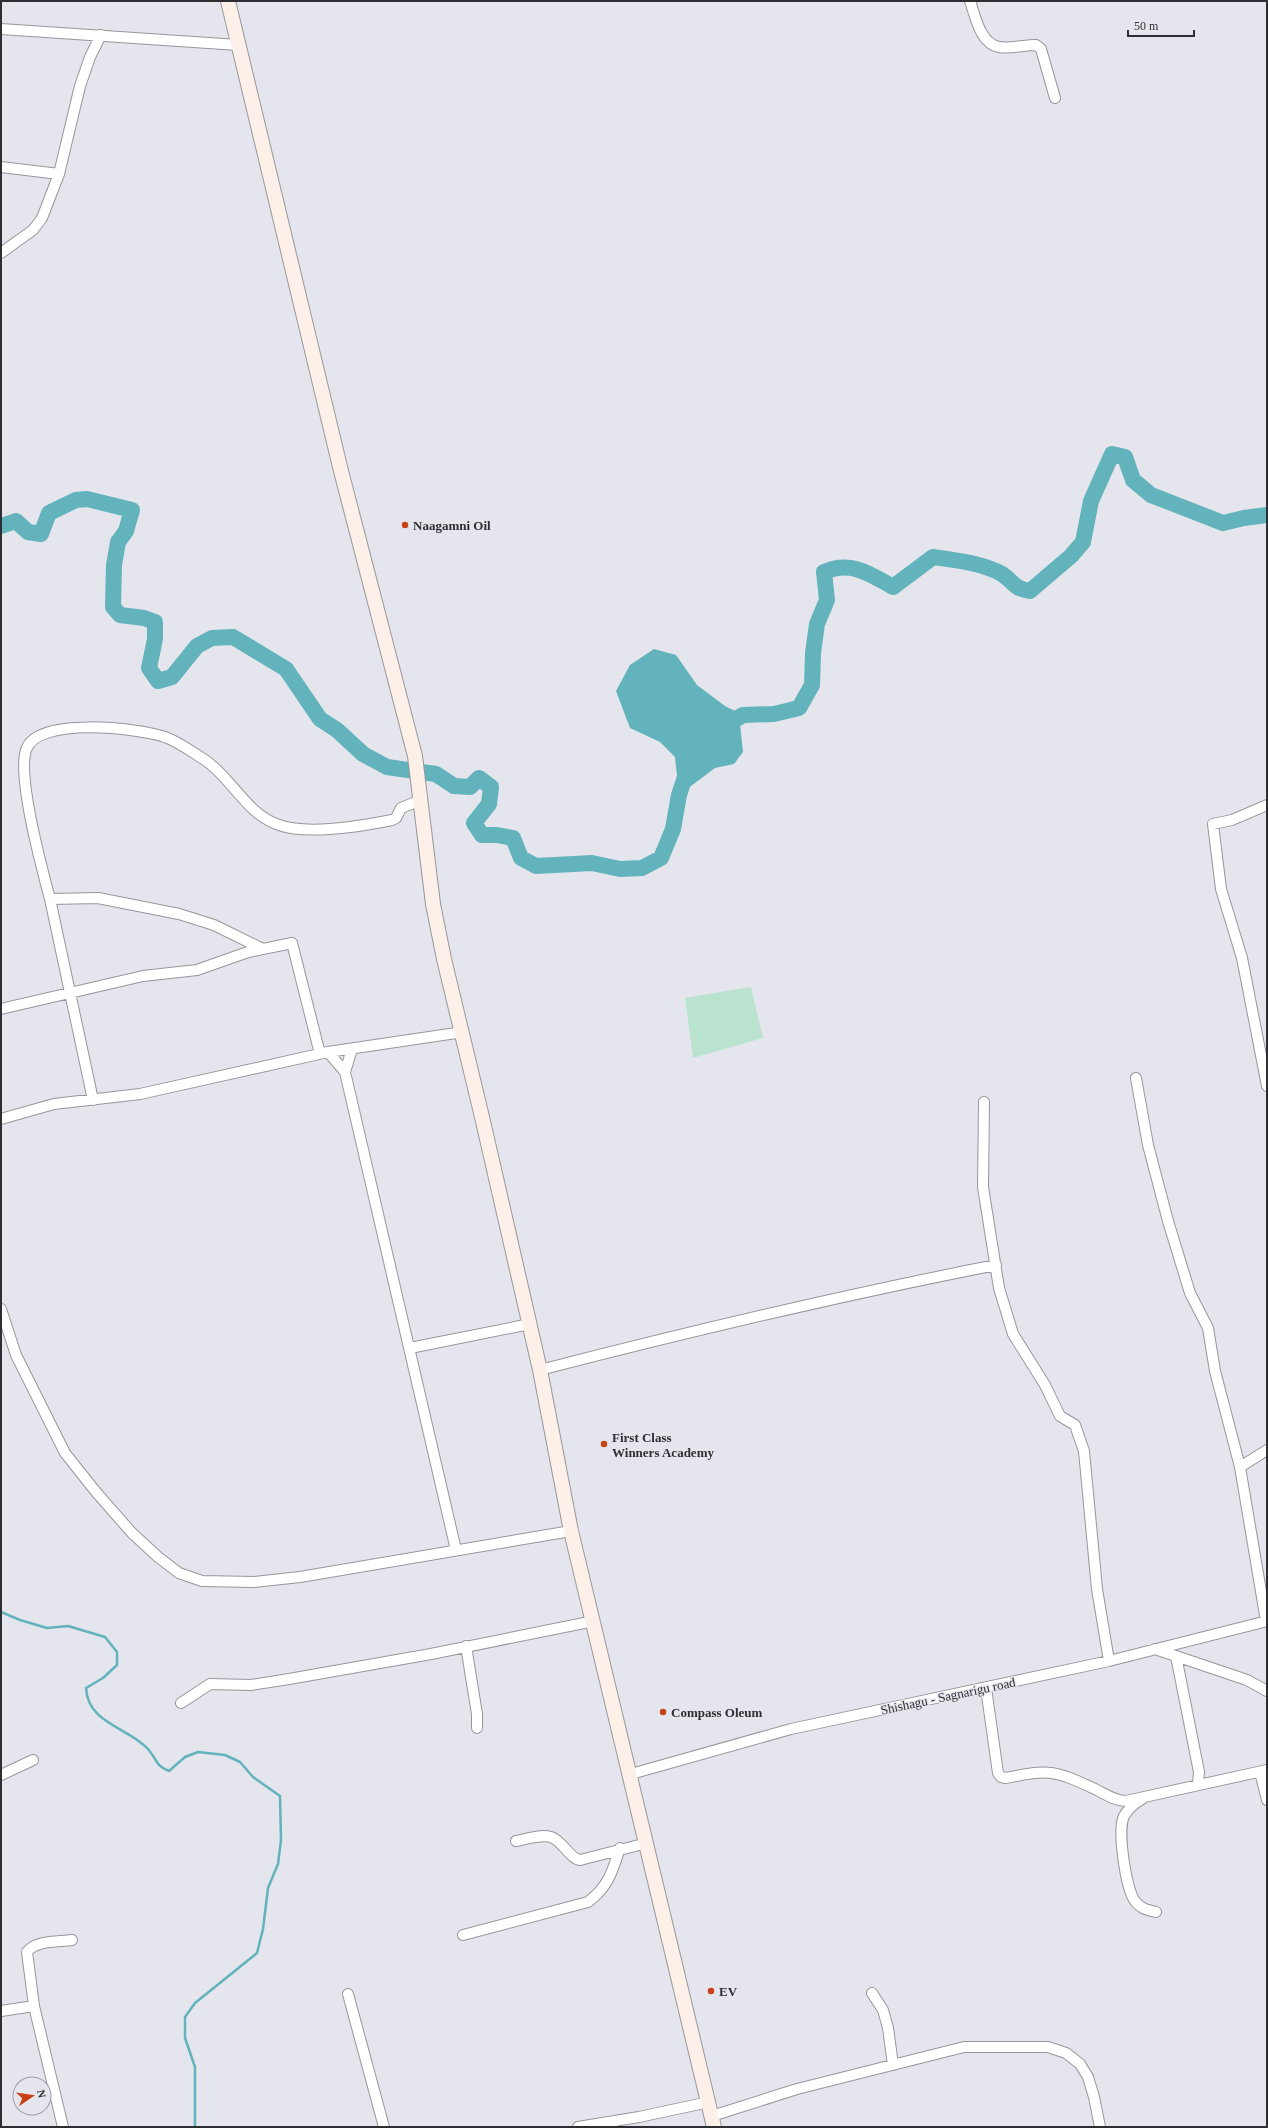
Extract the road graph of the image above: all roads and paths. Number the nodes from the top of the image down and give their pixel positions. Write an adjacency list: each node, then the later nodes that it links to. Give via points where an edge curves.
1 (228, 1): 5 (main road)
2 (970, 1): 6 (street, via 982,34 992,44 998,47 1036,45 1041,49)
3 (1, 29): 4 (street)
4 (101, 36): 5 (street); 8 (street, via 80,86)
5 (238, 45): 10 (main road, via 341,471 415,756)
6 (1055, 98)
7 (1, 167): 8 (street)
8 (58, 174): 9 (street, via 42,218 33,230)
9 (1, 253)
10 (421, 800): 12 (street, via 401,808 392,820 295,830 277,825 252,809 223,775 207,762 166,738 132,729 84,727 42,735 30,741 25,750 25,770 28,799); 16 (main road, via 433,904)
11 (1267, 805): 21 (street, via 1232,820 1213,824 1221,889 1242,958)
12 (50, 899): 13 (street, via 98,898 179,914 214,925); 14 (street)
13 (263, 949): 14 (street, via 197,970 144,976); 18 (street, via 292,943)
14 (69, 994): 15 (street); 22 (street)
15 (1, 1009)
16 (462, 1032): 17 (street); 27 (main road)
17 (352, 1049): 18 (street); 19 (street)
18 (324, 1053): 19 (street); 22 (street, via 140,1094)
19 (345, 1072): 28 (street)
20 (1136, 1078): 31 (street, via 1148,1145 1168,1221 1190,1293 1208,1328 1215,1371)
21 (1267, 1086)
22 (93, 1100): 24 (street, via 54,1104)
23 (984, 1102): 25 (street, via 984,1187)
24 (1, 1119)
25 (996, 1265): 29 (street, via 869,1290); 39 (street, via 999,1288 1013,1334 1045,1385 1060,1416 1075,1425 1084,1451 1097,1589)
26 (1, 1309): 33 (street, via 16,1355 65,1453 132,1532 179,1574 202,1581 254,1582 357,1569)
27 (530, 1324): 28 (street); 29 (main road)
28 (410, 1348): 33 (street)
29 (540, 1370): 32 (main road)
30 (1267, 1450): 31 (street)
31 (1240, 1467): 35 (street)
32 (571, 1531): 33 (street); 34 (main road)
33 (456, 1550)
34 (594, 1621): 36 (street); 46 (main road)
35 (1267, 1621): 37 (street, Shishagu - Sagnarigu road)
36 (466, 1646): 42 (street, via 251,1685 210,1684); 43 (street)
37 (1155, 1650): 38 (street); 39 (street, Shishagu - Sagnarigu road)
38 (1176, 1656): 41 (street, via 1247,1680); 48 (street, via 1199,1772)
39 (1109, 1662): 40 (street, Shishagu - Sagnarigu road)
40 (986, 1688): 46 (street, Shishagu - Sagnarigu road, via 791,1729); 49 (street, via 998,1773 1001,1777 1037,1771 1054,1772 1120,1801)
41 (1267, 1691)
42 (180, 1703)
43 (477, 1728)
44 (34, 1760): 47 (street)
45 (1264, 1771): 48 (street); 50 (street)
46 (631, 1774): 52 (main road)
47 (1, 1775)
48 (1198, 1784): 49 (street)
49 (1142, 1799): 54 (street, via 1124,1816 1121,1834 1133,1900 1144,1910)
50 (1267, 1800)
51 (516, 1841): 53 (street, via 539,1836 550,1837 558,1841 577,1860)
52 (646, 1843): 53 (street); 62 (main road)
53 (620, 1848): 55 (street, via 610,1879 588,1902)
54 (1156, 1912)
55 (463, 1935)
56 (72, 1940): 59 (street, via 37,1944 26,1952)
57 (872, 1993): 61 (street, via 883,2010)
58 (348, 1994): 64 (street)
59 (34, 2006): 60 (street); 63 (street)
60 (1, 2011)
61 (893, 2065): 62 (street, via 797,2089); 66 (street, via 964,2047 1048,2047 1066,2053 1080,2064 1088,2077)
62 (712, 2115): 65 (street, via 638,2118)
63 (63, 2127)
64 (384, 2127)
65 (578, 2127)
66 (1100, 2127)

